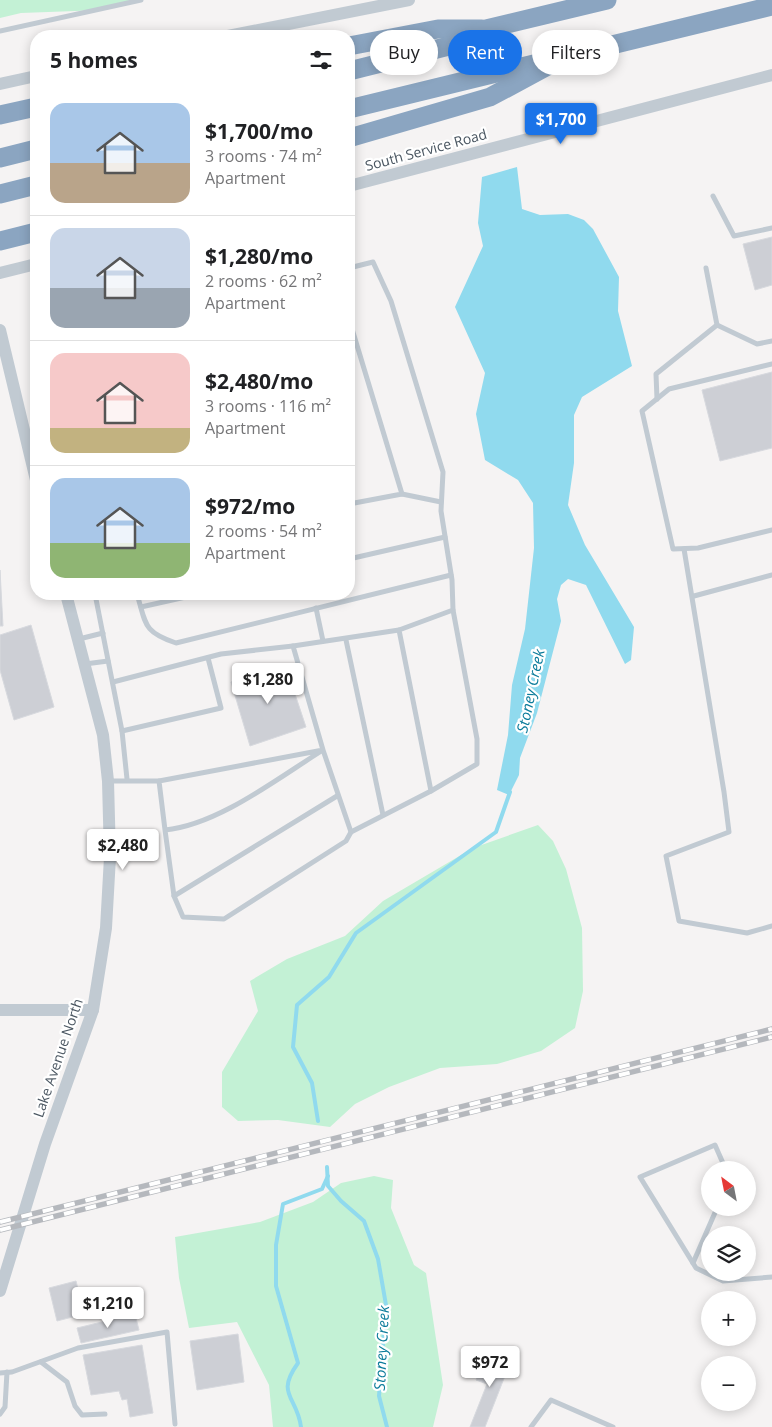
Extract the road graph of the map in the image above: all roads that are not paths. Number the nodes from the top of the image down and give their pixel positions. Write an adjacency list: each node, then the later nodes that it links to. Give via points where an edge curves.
1 (141, 0): 7 (lane)
2 (409, 0): 6 (street)
3 (607, 0): 5 (highway)
4 (772, 6): 8 (highway)
5 (486, 29): 9 (highway, via 438,29); 11 (highway, via 453,45)
6 (258, 30)
7 (0, 32)
8 (619, 43)
9 (355, 45)
10 (532, 64): 17 (highway)
11 (355, 70)
12 (532, 75): 19 (highway, via 490,97)
13 (772, 75): 22 (street, South Service Road)
14 (30, 77): 15 (street)
15 (0, 84)
16 (30, 108): 18 (highway)
17 (355, 108)
18 (0, 115)
19 (355, 136)
20 (30, 150): 21 (highway)
21 (0, 158)
22 (355, 184)
23 (30, 186): 24 (highway)
24 (0, 194)
25 (713, 196): 26 (lane, via 734,236)
26 (772, 228)
27 (30, 234): 28 (highway)
28 (0, 241)
29 (30, 266): 32 (street)
30 (355, 266): 41 (lane, via 373,262 391,301 443,472)
31 (706, 268): 33 (lane)
32 (0, 273)
33 (717, 325): 36 (lane, via 757,344); 38 (lane, via 656,374)
34 (0, 330): 39 (street)
35 (355, 339): 40 (lane)
36 (772, 341)
37 (772, 364): 38 (lane, via 669,389)
38 (657, 399): 45 (lane, via 642,411 673,549)
39 (30, 443)
40 (402, 494): 41 (lane); 42 (lane)
41 (441, 502): 44 (lane)
42 (355, 503)
43 (772, 530): 45 (lane)
44 (445, 537): 46 (lane); 47 (lane)
45 (684, 549): 49 (lane)
46 (355, 558)
47 (451, 574): 50 (lane); 58 (lane)
48 (772, 575): 49 (lane)
49 (694, 596): 80 (lane, via 729,832 666,856 680,921 747,933)
50 (355, 598)
51 (68, 600): 61 (street, Lake Avenue North)
52 (96, 600): 60 (lane)
53 (139, 600): 56 (lane)
54 (172, 600): 56 (lane)
55 (348, 600): 57 (lane)
56 (141, 607): 57 (lane, via 146,624 157,637 176,643)
57 (316, 608): 63 (lane)
58 (453, 610): 59 (lane); 74 (lane, via 477,738 477,764)
59 (399, 630): 62 (lane); 74 (lane)
60 (103, 633): 61 (lane); 66 (lane)
61 (78, 639): 67 (street, Lake Avenue North)
62 (346, 640): 63 (lane); 76 (lane)
63 (323, 641): 64 (lane)
64 (293, 646): 65 (lane); 70 (lane)
65 (208, 658): 68 (lane); 69 (lane, via 221,708)
66 (108, 661): 67 (lane); 68 (lane)
67 (85, 664): 71 (street, Lake Avenue North, via 103,735)
68 (113, 682): 69 (lane)
69 (122, 731): 72 (lane)
70 (323, 750): 73 (lane); 75 (lane); 77 (lane, via 219,814 181,829)
71 (108, 780): 72 (lane); 82 (street, Lake Avenue North, via 110,857 106,928)
72 (127, 780): 73 (lane)
73 (159, 781): 77 (lane)
74 (431, 791): 76 (lane)
75 (337, 796): 78 (lane); 79 (lane)
76 (383, 816): 78 (lane)
77 (165, 830): 79 (lane)
78 (351, 832): 79 (lane, via 346,841 224,919 184,917)
79 (174, 896)
80 (772, 926)
81 (0, 1010): 82 (street)
82 (92, 1010): 87 (street, Lake Avenue North, via 45,1144)
83 (722, 1161): 85 (lane, via 715,1145 640,1177)
84 (713, 1216): 85 (lane)
85 (693, 1262): 86 (lane, via 696,1268 723,1281)
86 (772, 1277)
87 (0, 1291)
88 (41, 1362): 89 (lane); 92 (lane, via 66,1382 82,1415); 93 (lane, via 78,1348 167,1332)
89 (8, 1372): 90 (lane); 91 (lane, via 5,1407)
90 (0, 1373)
91 (0, 1414)
92 (104, 1414)
93 (175, 1424)
94 (531, 1427): 95 (lane, via 550,1400)
95 (613, 1427)

